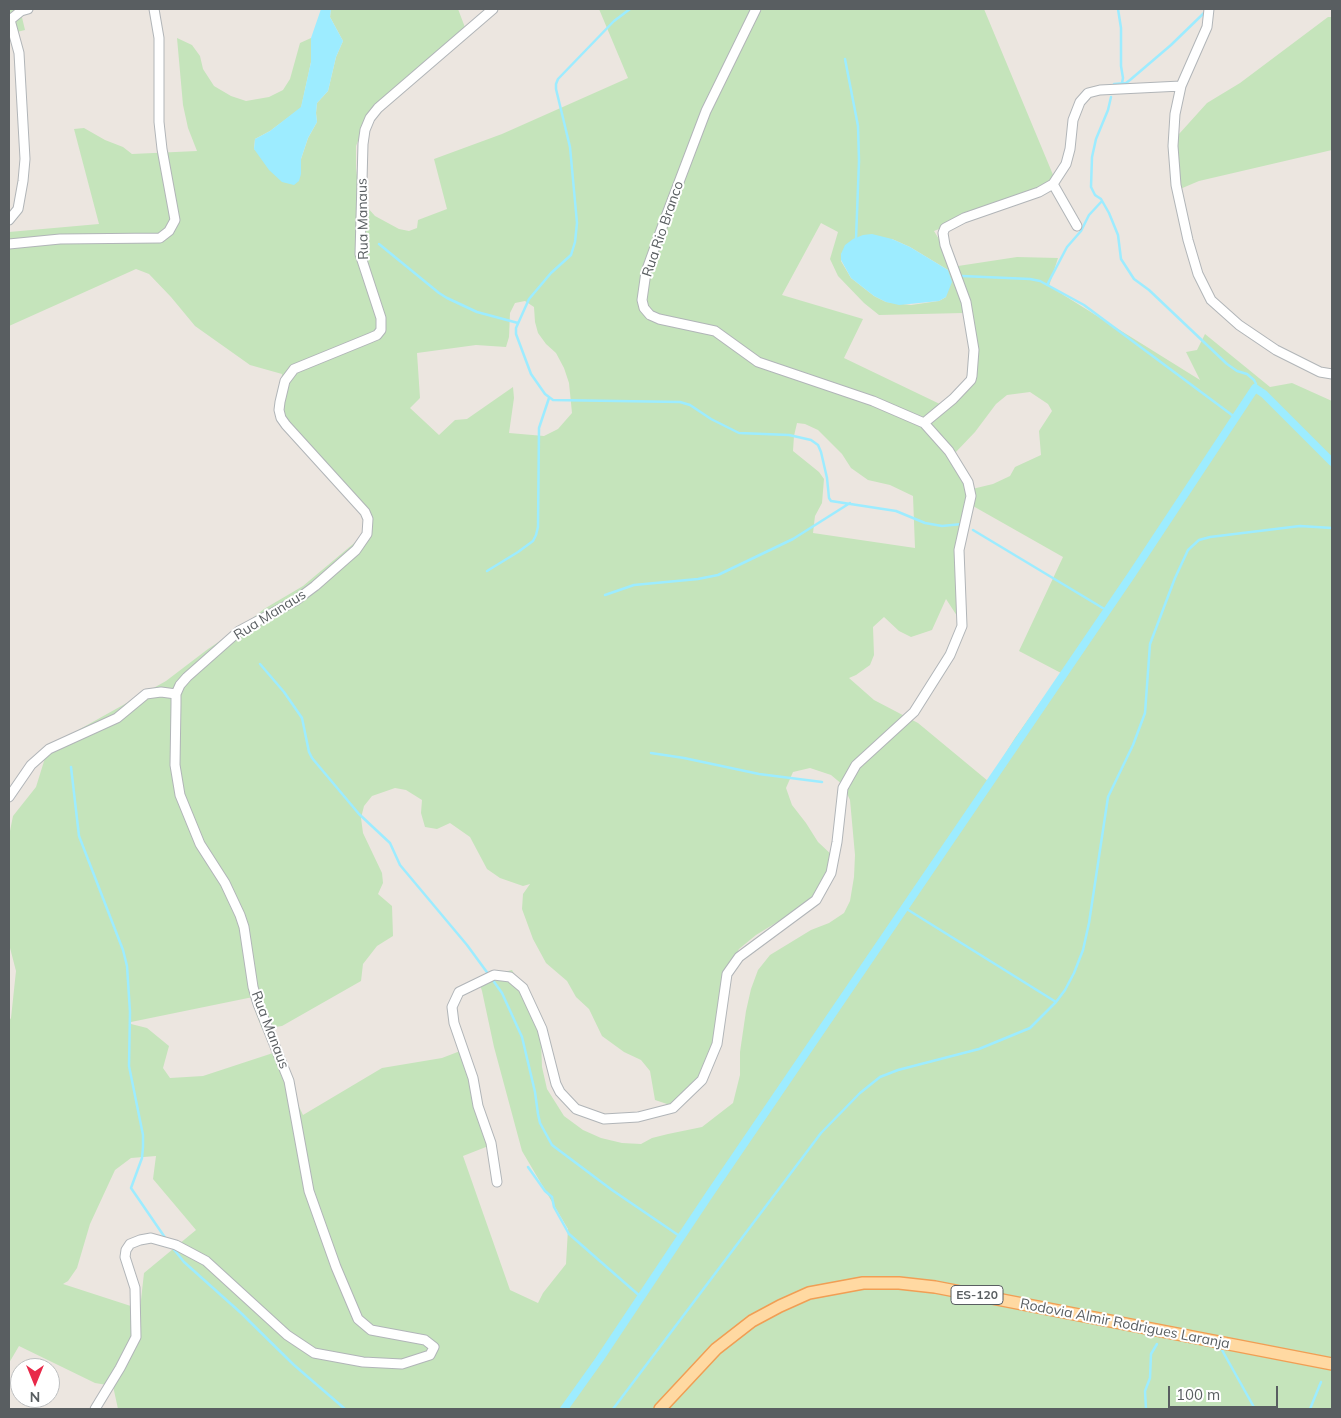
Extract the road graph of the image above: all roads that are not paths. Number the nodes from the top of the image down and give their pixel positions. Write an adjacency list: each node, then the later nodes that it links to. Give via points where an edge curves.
1 (154, 9): 11 (street, via 159,38 159,122 175,220 169,231 160,238 60,239)
2 (493, 9): 14 (street, Rua Manaus, via 378,108 365,130 360,254 381,318 381,330 377,335 294,369 285,381 279,410 281,418 365,512 367,534 356,550 316,586 239,632 186,676)
3 (756, 9): 13 (street, Rua Rio Branco, via 706,111 665,219 646,272 644,308 659,319 715,331 758,362 873,401)
4 (1209, 9): 7 (street, via 1207,27)
5 (24, 10): 6 (street)
6 (10, 20): 9 (street, via 19,53 25,159 18,209)
7 (1181, 86): 8 (street, via 1088,93 1080,102 1073,120 1066,164); 12 (street, via 1173,146 1176,185 1198,274 1211,300 1239,325 1276,350 1320,372)
8 (1053, 184): 10 (street); 13 (street, via 945,228 945,245 966,302 974,350 972,376 953,399)
9 (9, 220)
10 (1077, 226)
11 (9, 244)
12 (1332, 374)
13 (924, 423): 16 (street, via 949,451 968,482 972,496 958,550 962,626 950,655 914,712 856,765 843,788 831,873 816,900 739,957 727,974 717,1044 702,1080 673,1108 646,1115 604,1119 576,1109 565,1098 556,1084 542,1029 522,988 510,977 494,975 459,992 452,1007 454,1023 491,1143)
14 (176, 694): 15 (street, via 146,694 117,718 49,749 31,765); 18 (street, Rua Manaus, via 175,765 180,795 200,844 225,884 242,921 253,987 289,1081 309,1191 336,1268 358,1319 371,1330 425,1340 434,1347 430,1355 402,1364 363,1362 314,1353 287,1335 206,1261 176,1245 151,1238 140,1240 130,1244 126,1250 135,1288 136,1337)
15 (9, 797)
16 (497, 1182)
17 (1332, 1364): 19 (main road, Rodovia Almir Rodrigues Laranja / ES-120, via 944,1289 899,1283 863,1284 809,1294 752,1321 711,1354)
18 (94, 1409)
19 (660, 1409)

